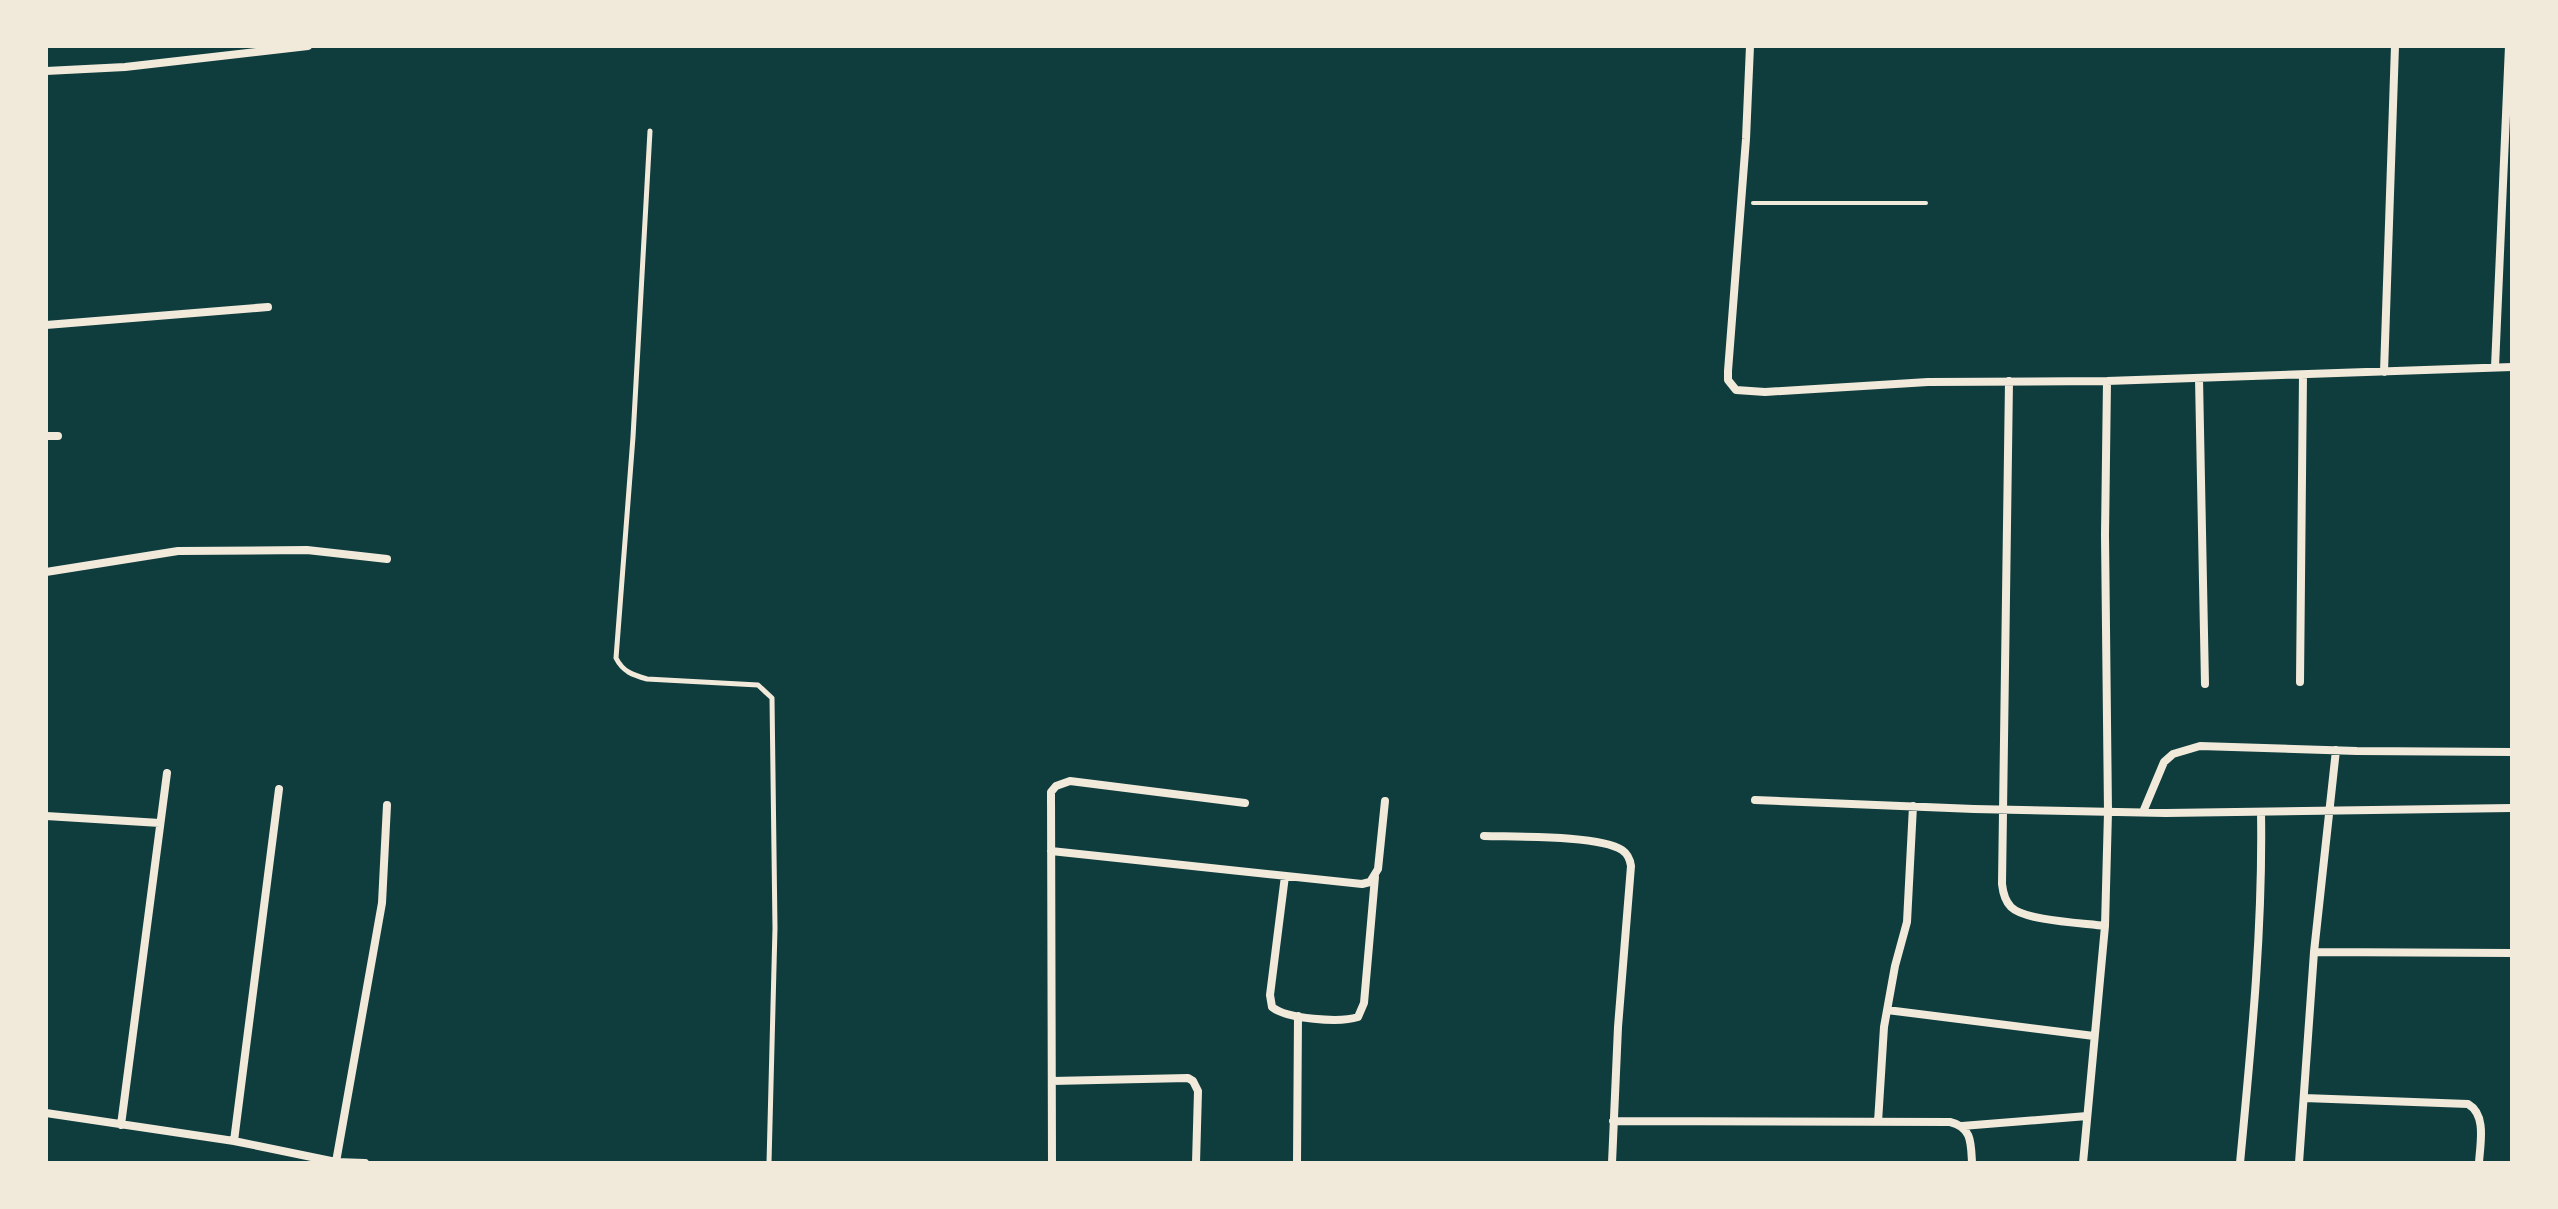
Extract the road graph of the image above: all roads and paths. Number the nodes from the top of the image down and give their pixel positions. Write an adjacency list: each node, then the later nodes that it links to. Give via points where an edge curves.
1 (308, 46): 5 (street)
2 (1750, 46): 7 (street)
3 (2395, 46): 13 (street)
4 (2509, 46): 11 (street)
5 (46, 71)
6 (650, 131): 62 (lane, via 615,650 621,668 632,675 758,685 772,698 775,928)
7 (1741, 203): 8 (path); 16 (street, via 1728,371 1736,390)
8 (1926, 203)
9 (268, 307): 10 (street)
10 (46, 325)
11 (2495, 367): 12 (street); 13 (street)
12 (2512, 367)
13 (2384, 372): 14 (street)
14 (2303, 375): 15 (street); 22 (street)
15 (2199, 378): 17 (street); 23 (street)
16 (2009, 381): 17 (street); 34 (street)
17 (2107, 381): 36 (street)
18 (46, 436): 19 (street)
19 (58, 436)
20 (387, 559): 21 (street, via 307,550 178,551)
21 (46, 572)
22 (2300, 682)
23 (2205, 684)
24 (2336, 750): 25 (street); 35 (street); 37 (street, via 2185,748 2164,762)
25 (2512, 752)
26 (167, 773): 40 (street)
27 (279, 789): 59 (street)
28 (1755, 800): 32 (street)
29 (1385, 801): 44 (street)
30 (1245, 803): 42 (street, via 1070,781 1051,792)
31 (387, 805): 60 (street, via 382,903)
32 (1913, 806): 34 (street); 48 (street, via 1907,922)
33 (2512, 808): 35 (street)
34 (2002, 809): 36 (street); 45 (street, via 2002,884 2010,906 2031,916)
35 (2328, 811): 38 (street); 46 (street)
36 (2108, 812): 37 (street); 45 (street)
37 (2143, 812): 38 (street)
38 (2261, 812): 69 (street, via 2250,1063)
39 (46, 816): 40 (street)
40 (160, 823): 57 (street)
41 (1484, 836): 55 (street, via 1602,842 1629,857)
42 (1051, 851): 43 (street); 51 (street)
43 (1285, 876): 44 (street, via 1362,884); 49 (street, via 1270,1000 1278,1012)
44 (1375, 876): 49 (street, via 1358,1017)
45 (2105, 926): 50 (street)
46 (2314, 952): 47 (street); 52 (street)
47 (2512, 953)
48 (1887, 1010): 50 (street); 56 (street)
49 (1298, 1016): 65 (street)
50 (2094, 1036): 54 (street)
51 (1052, 1081): 63 (street); 64 (street, via 1188,1078 1198,1091)
52 (2304, 1098): 70 (street); 71 (street, via 2468,1104 2480,1119)
53 (46, 1113): 57 (street)
54 (2087, 1116): 58 (street); 68 (street)
55 (1613, 1121): 56 (street); 66 (street)
56 (1878, 1122): 58 (street)
57 (121, 1125): 59 (street)
58 (1962, 1126): 67 (street, via 1969,1133)
59 (234, 1141): 60 (street)
60 (336, 1162): 61 (street)
61 (365, 1163)
62 (769, 1163)
63 (1052, 1163)
64 (1196, 1163)
65 (1297, 1163)
66 (1612, 1163)
67 (1972, 1163)
68 (2083, 1163)
69 (2240, 1163)
70 (2299, 1163)
71 (2479, 1163)

